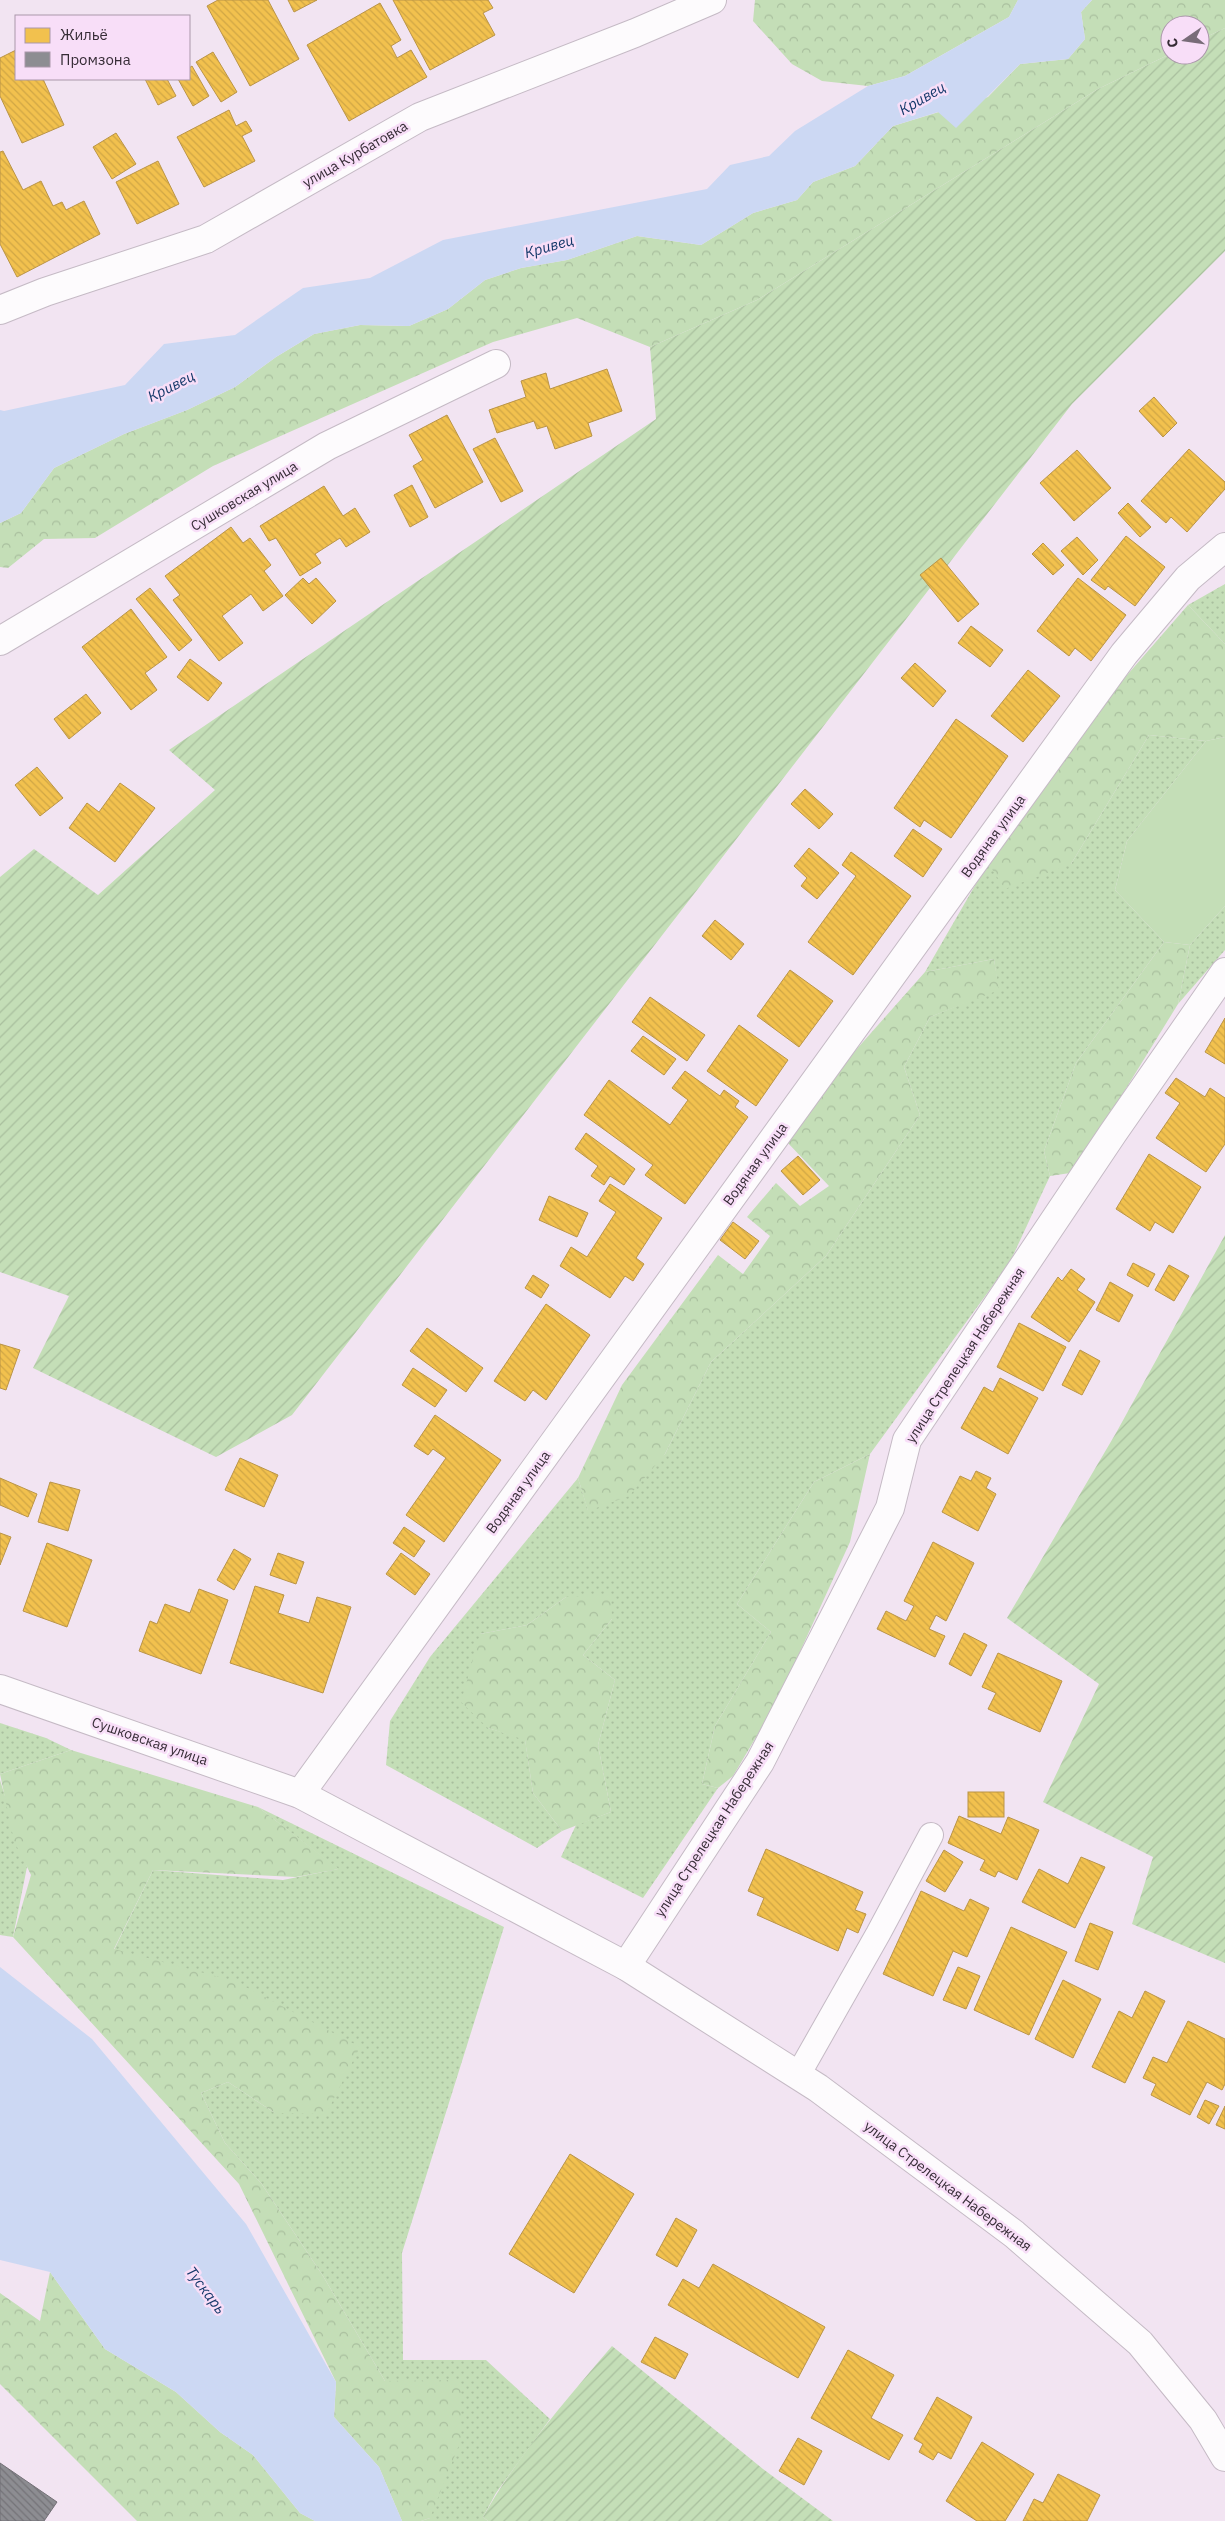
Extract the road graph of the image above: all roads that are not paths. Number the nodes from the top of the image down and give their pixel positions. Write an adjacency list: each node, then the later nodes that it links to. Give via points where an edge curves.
1 (712, 0): 2 (street, улица Курбатовка, via 420,117 206,239)
2 (0, 310)
3 (496, 364): 5 (street, Сушковская улица, via 327,446)
4 (1225, 547): 8 (street, Водяная улица, via 1188,578 1124,654)
5 (0, 641)
6 (1225, 972): 10 (street, улица Стрелецкая Набережная, via 907,1440 890,1508 760,1762)
7 (0, 1689): 8 (street, Сушковская улица)
8 (300, 1794): 10 (street, улица Стрелецкая Набережная)
9 (931, 1835): 11 (lane)
10 (626, 1966): 11 (street, улица Стрелецкая Набережная)
11 (798, 2075): 12 (street, улица Стрелецкая Набережная, via 1014,2234 1140,2343 1203,2420)
12 (1225, 2457)

